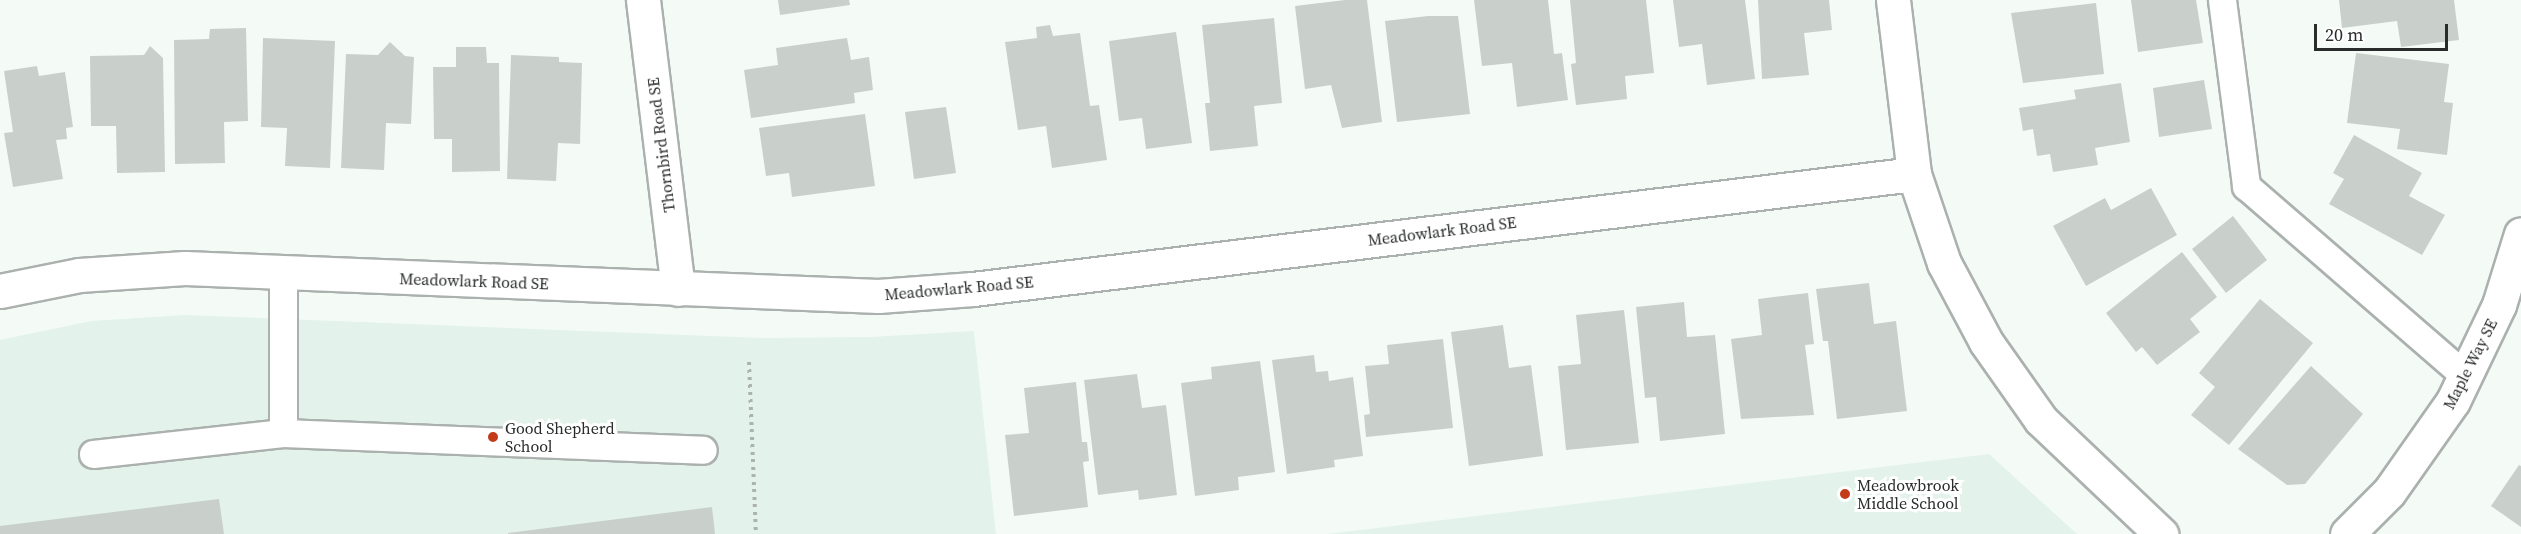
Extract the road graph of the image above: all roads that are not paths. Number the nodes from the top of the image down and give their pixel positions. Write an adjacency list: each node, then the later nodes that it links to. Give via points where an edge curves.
1 (644, 0): 7 (street, Thornbird Road SE)
2 (1893, 0): 4 (street)
3 (2222, 0): 9 (lane, via 2246,186)
4 (1914, 174): 7 (street, Meadowlark Road SE, via 973,289 878,296); 13 (street, via 1944,263 1986,342 2041,420)
5 (2521, 234): 9 (street, Maple Way SE, via 2499,305)
6 (283, 273): 7 (street, Meadowlark Road SE); 8 (street, Meadowlark Road SE, via 185,268 79,275); 10 (lane)
7 (678, 289)
8 (0, 291)
9 (2465, 376): 14 (street, Maple Way SE, via 2453,401 2390,492)
10 (283, 433): 11 (lane); 12 (lane)
11 (703, 450)
12 (93, 454)
13 (2161, 534)
14 (2347, 534)

